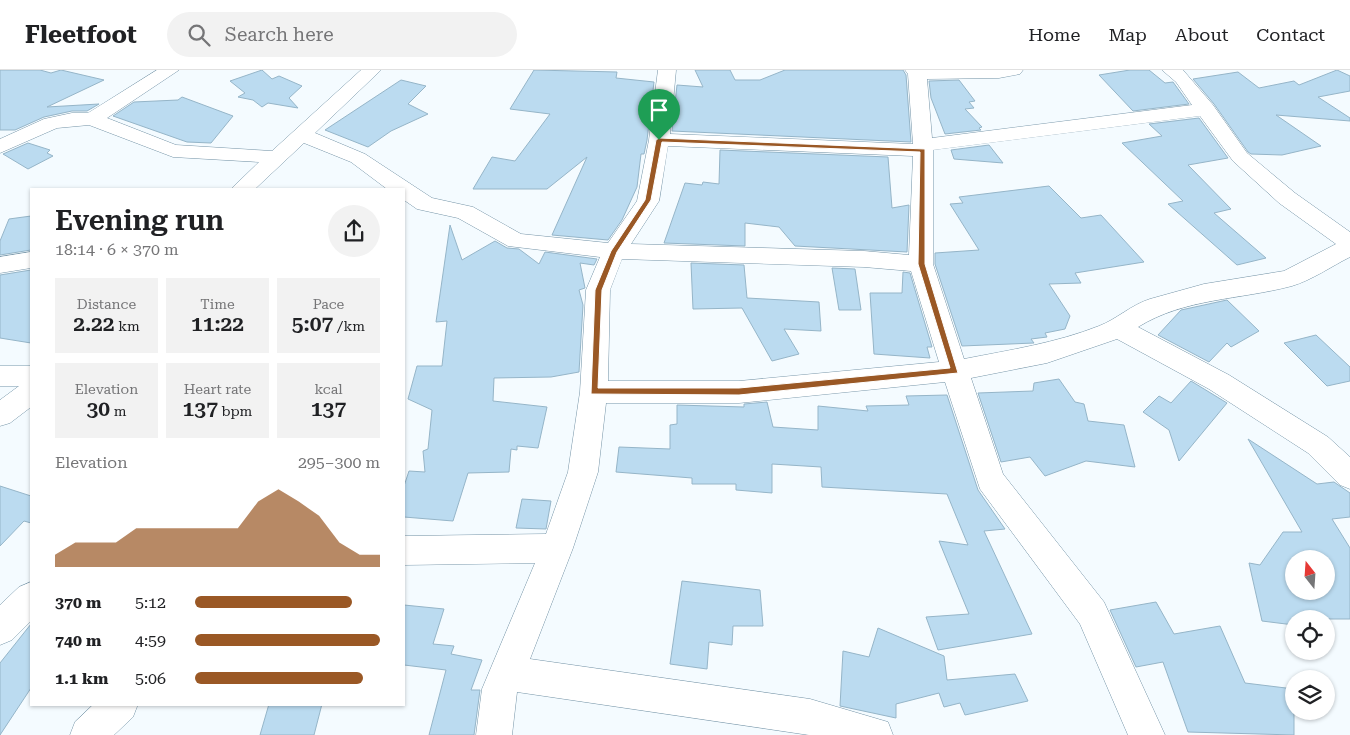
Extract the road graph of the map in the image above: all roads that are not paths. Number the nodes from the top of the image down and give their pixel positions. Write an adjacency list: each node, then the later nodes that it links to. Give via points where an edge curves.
1 (170, 70): 8 (street)
2 (372, 70): 9 (street)
3 (667, 70): 10 (street)
4 (1014, 70): 6 (street, via 999,73)
5 (1171, 70): 7 (street, via 1182,78)
6 (916, 72): 12 (street)
7 (1206, 109): 12 (street); 18 (street, via 1240,156 1287,198)
8 (92, 119): 11 (street, via 51,123); 13 (street, via 173,151)
9 (301, 134): 13 (street); 15 (street, via 358,158)
10 (659, 140): 12 (street); 21 (street, via 648,200)
11 (0, 147)
12 (923, 148): 23 (street)
13 (277, 157): 14 (street)
14 (243, 188)
15 (400, 188)
16 (405, 191): 21 (street, via 425,204 465,212 516,241)
17 (1350, 221): 18 (street)
18 (1328, 227): 19 (street)
19 (1350, 243)
20 (1350, 247): 25 (street, via 1289,278 1204,293 1150,308)
21 (614, 251): 23 (street, via 864,259); 29 (street, via 598,290)
22 (30, 260): 24 (street)
23 (921, 264): 26 (street)
24 (0, 265)
25 (1117, 328): 26 (street, via 1046,354); 32 (street, via 1219,382 1318,445)
26 (955, 371): 29 (street, via 739,392); 42 (street, via 990,480 1092,613)
27 (0, 376): 28 (street)
28 (30, 376)
29 (594, 392): 33 (street, via 583,472)
30 (30, 393): 31 (street)
31 (0, 415)
32 (1350, 476)
33 (557, 548): 34 (street); 37 (street)
34 (405, 550)
35 (30, 599): 36 (street)
36 (0, 628)
37 (506, 673): 40 (street, via 500,689); 41 (street, via 810,718)
38 (118, 706): 39 (street)
39 (88, 735)
40 (494, 735)
41 (875, 735)
42 (1147, 735)

